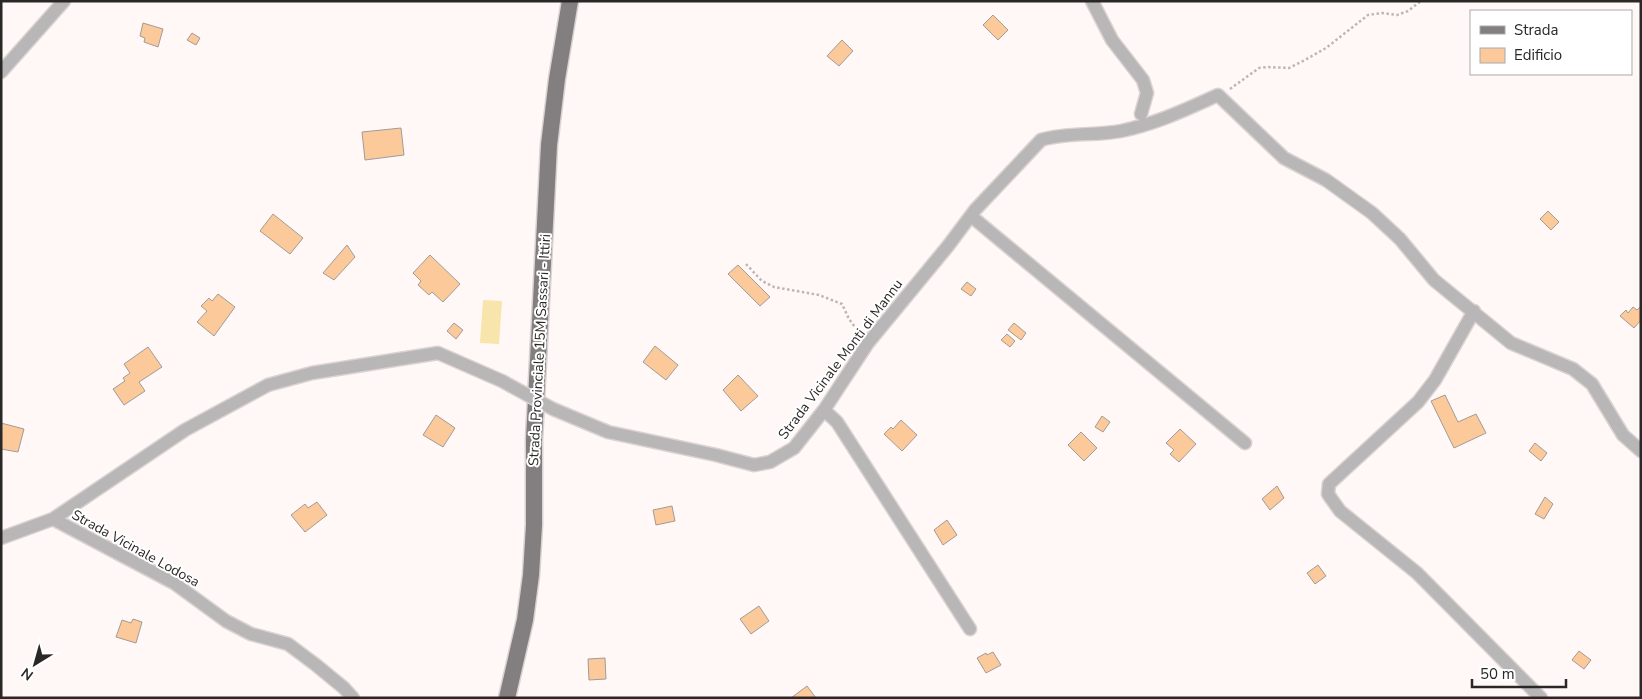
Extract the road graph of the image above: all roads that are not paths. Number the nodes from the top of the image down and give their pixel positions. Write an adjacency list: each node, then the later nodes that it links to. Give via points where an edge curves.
1 (64, 1): 4 (street)
2 (570, 1): 15 (main road, Strada Provinciale 15M Sassari - Ittiri, via 549,145 534,439 531,575 525,620)
3 (1092, 1): 5 (street, via 1112,40 1143,80 1147,92)
4 (1, 72)
5 (1141, 114)
6 (971, 216): 7 (street, Strada Vicinale Monti di Mannu, via 1041,140 1056,135 1120,131 1141,126 1218,95 1284,158 1326,180 1372,213 1400,239 1434,280); 8 (street, Strada Vicinale Monti di Mannu, via 868,343); 9 (street)
7 (1474, 311): 10 (street, via 1511,343 1573,369 1592,384 1623,435); 16 (street, via 1435,380 1418,402 1329,484 1328,494 1340,511 1417,573)
8 (824, 410): 11 (street, Strada Vicinale Monti di Mannu, bridge, via 794,448 770,462 754,465 608,432 438,353 312,373 268,385 185,430); 13 (street, via 837,422)
9 (1245, 443)
10 (1641, 451)
11 (53, 519): 12 (street, Strada Vicinale Monti di Mannu); 14 (street, Strada Vicinale Lodosa, via 174,583 251,634 288,644)
12 (1, 538)
13 (970, 629)
14 (353, 698)
15 (507, 698)
16 (1541, 698)

